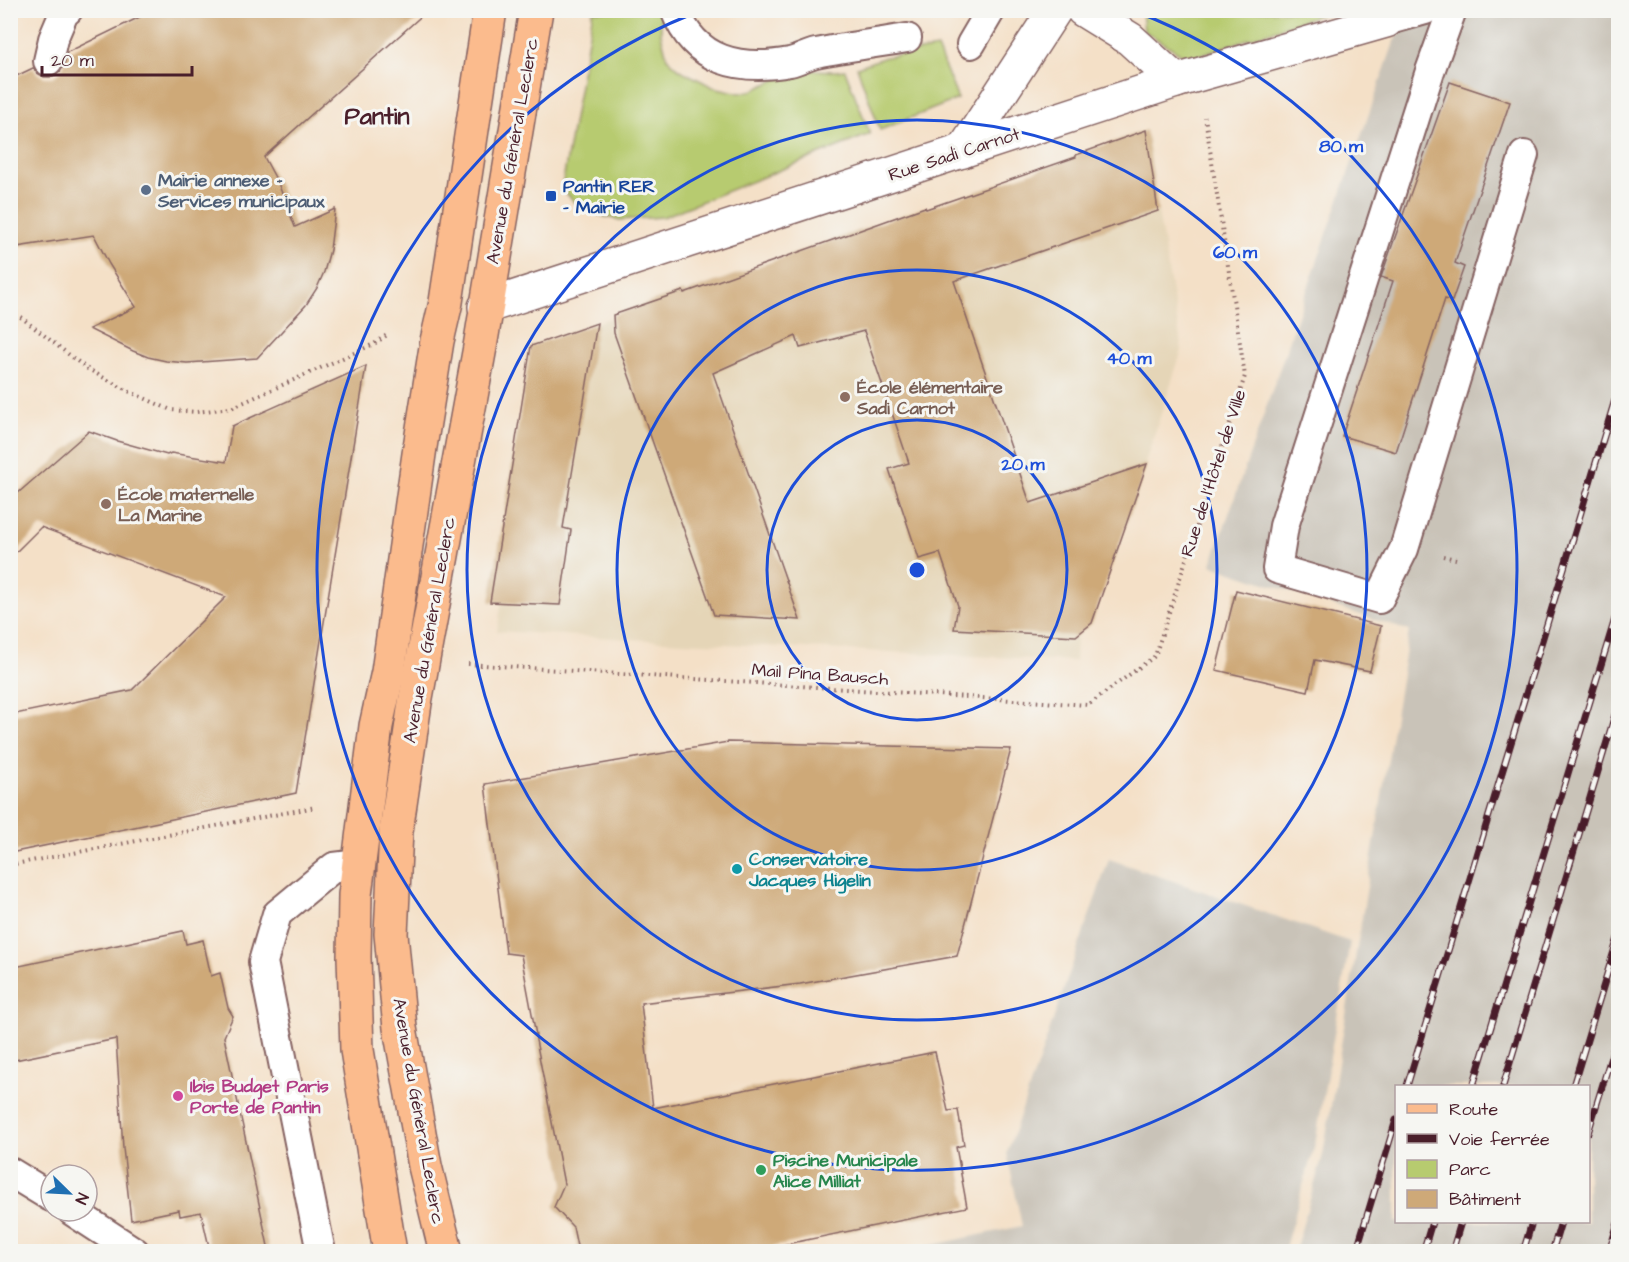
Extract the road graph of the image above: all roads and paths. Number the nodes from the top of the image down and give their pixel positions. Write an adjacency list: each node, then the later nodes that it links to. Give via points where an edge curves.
1 (68, 10): 13 (lane, via 53,39)
2 (490, 10): 23 (main road, Avenue du Général Leclerc, via 390,661 376,726)
3 (536, 10): 17 (main road, Avenue du Général Leclerc)
4 (675, 10): 11 (lane, via 699,47 729,62 791,62 814,54)
5 (991, 10): 12 (lane)
6 (1055, 10): 15 (street)
7 (1083, 10): 14 (street)
8 (1425, 10): 10 (lane, Rue Sadi Carnot)
9 (1452, 10): 16 (lane, via 1284,526 1277,569 1379,599 1404,549)
10 (1386, 21): 14 (street, Rue Sadi Carnot)
11 (907, 38)
12 (971, 44)
13 (48, 61)
14 (1186, 78): 15 (street, Rue Sadi Carnot); 20 (path, Rue de l'Hôtel de Ville, via 1217,186 1245,376)
15 (963, 151): 17 (street, Rue Sadi Carnot)
16 (1524, 154)
17 (486, 307): 31 (main road, Avenue du Général Leclerc, via 396,831 391,934 400,1028 425,1166)
18 (10, 311): 19 (path, via 86,368 128,391 171,410 196,412 231,408)
19 (387, 335)
20 (1155, 656): 21 (path, Mail Pina Bausch, via 1088,705)
21 (468, 664)
22 (316, 807): 24 (path)
23 (359, 864): 29 (lane, via 334,867 277,914 263,962); 30 (main road, Avenue du Général Leclerc, via 354,957 357,1050)
24 (10, 865)
25 (10, 1172): 26 (lane)
26 (39, 1190)
27 (91, 1223): 28 (lane)
28 (135, 1251)
29 (321, 1251)
30 (390, 1251)
31 (446, 1251)

